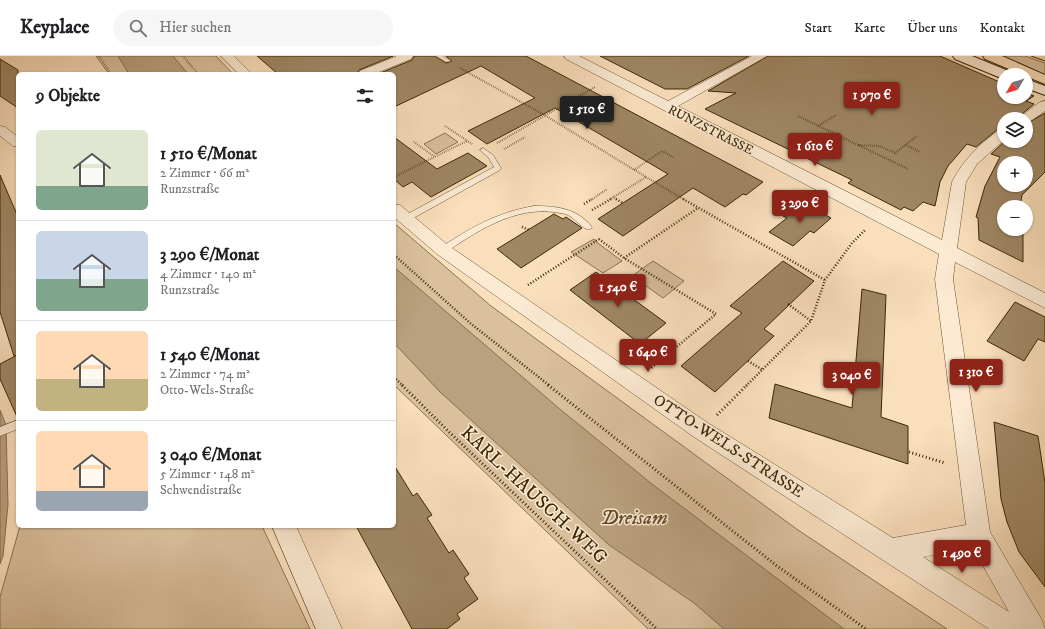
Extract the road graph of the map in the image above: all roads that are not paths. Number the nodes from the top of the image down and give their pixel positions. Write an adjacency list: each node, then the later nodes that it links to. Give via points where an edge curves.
1 (227, 56): 10 (street)
2 (407, 56): 11 (street)
3 (439, 56): 8 (lane)
4 (570, 56): 16 (street, RUNZSTRASSE)
5 (761, 56): 16 (street)
6 (960, 56): 9 (main road)
7 (990, 56): 12 (highway)
8 (448, 61)
9 (997, 71)
10 (244, 72)
11 (369, 72)
12 (1045, 80)
13 (1033, 86): 14 (main road)
14 (1045, 91)
15 (1045, 105): 17 (street)
16 (668, 106): 25 (street, RUNZSTRASSE)
17 (1033, 113)
18 (0, 130): 20 (street)
19 (997, 138): 25 (street, via 972,158 964,169 959,182)
20 (16, 142)
21 (480, 149): 22 (lane, via 491,156 498,168)
22 (400, 214): 24 (street, OTTO-WELS-STRASSE)
23 (588, 227): 24 (lane, via 570,212 538,208 496,217)
24 (443, 250): 31 (street, OTTO-WELS-STRASSE, via 701,430)
25 (949, 251): 26 (street, RUNZSTRASSE); 30 (street, via 944,279)
26 (1045, 301)
27 (14, 426): 28 (lane)
28 (0, 432)
29 (285, 528): 32 (street)
30 (979, 535): 31 (street); 34 (street)
31 (891, 550): 33 (street, OTTO-WELS-STRASSE)
32 (329, 629)
33 (1012, 629)
34 (1033, 629)

